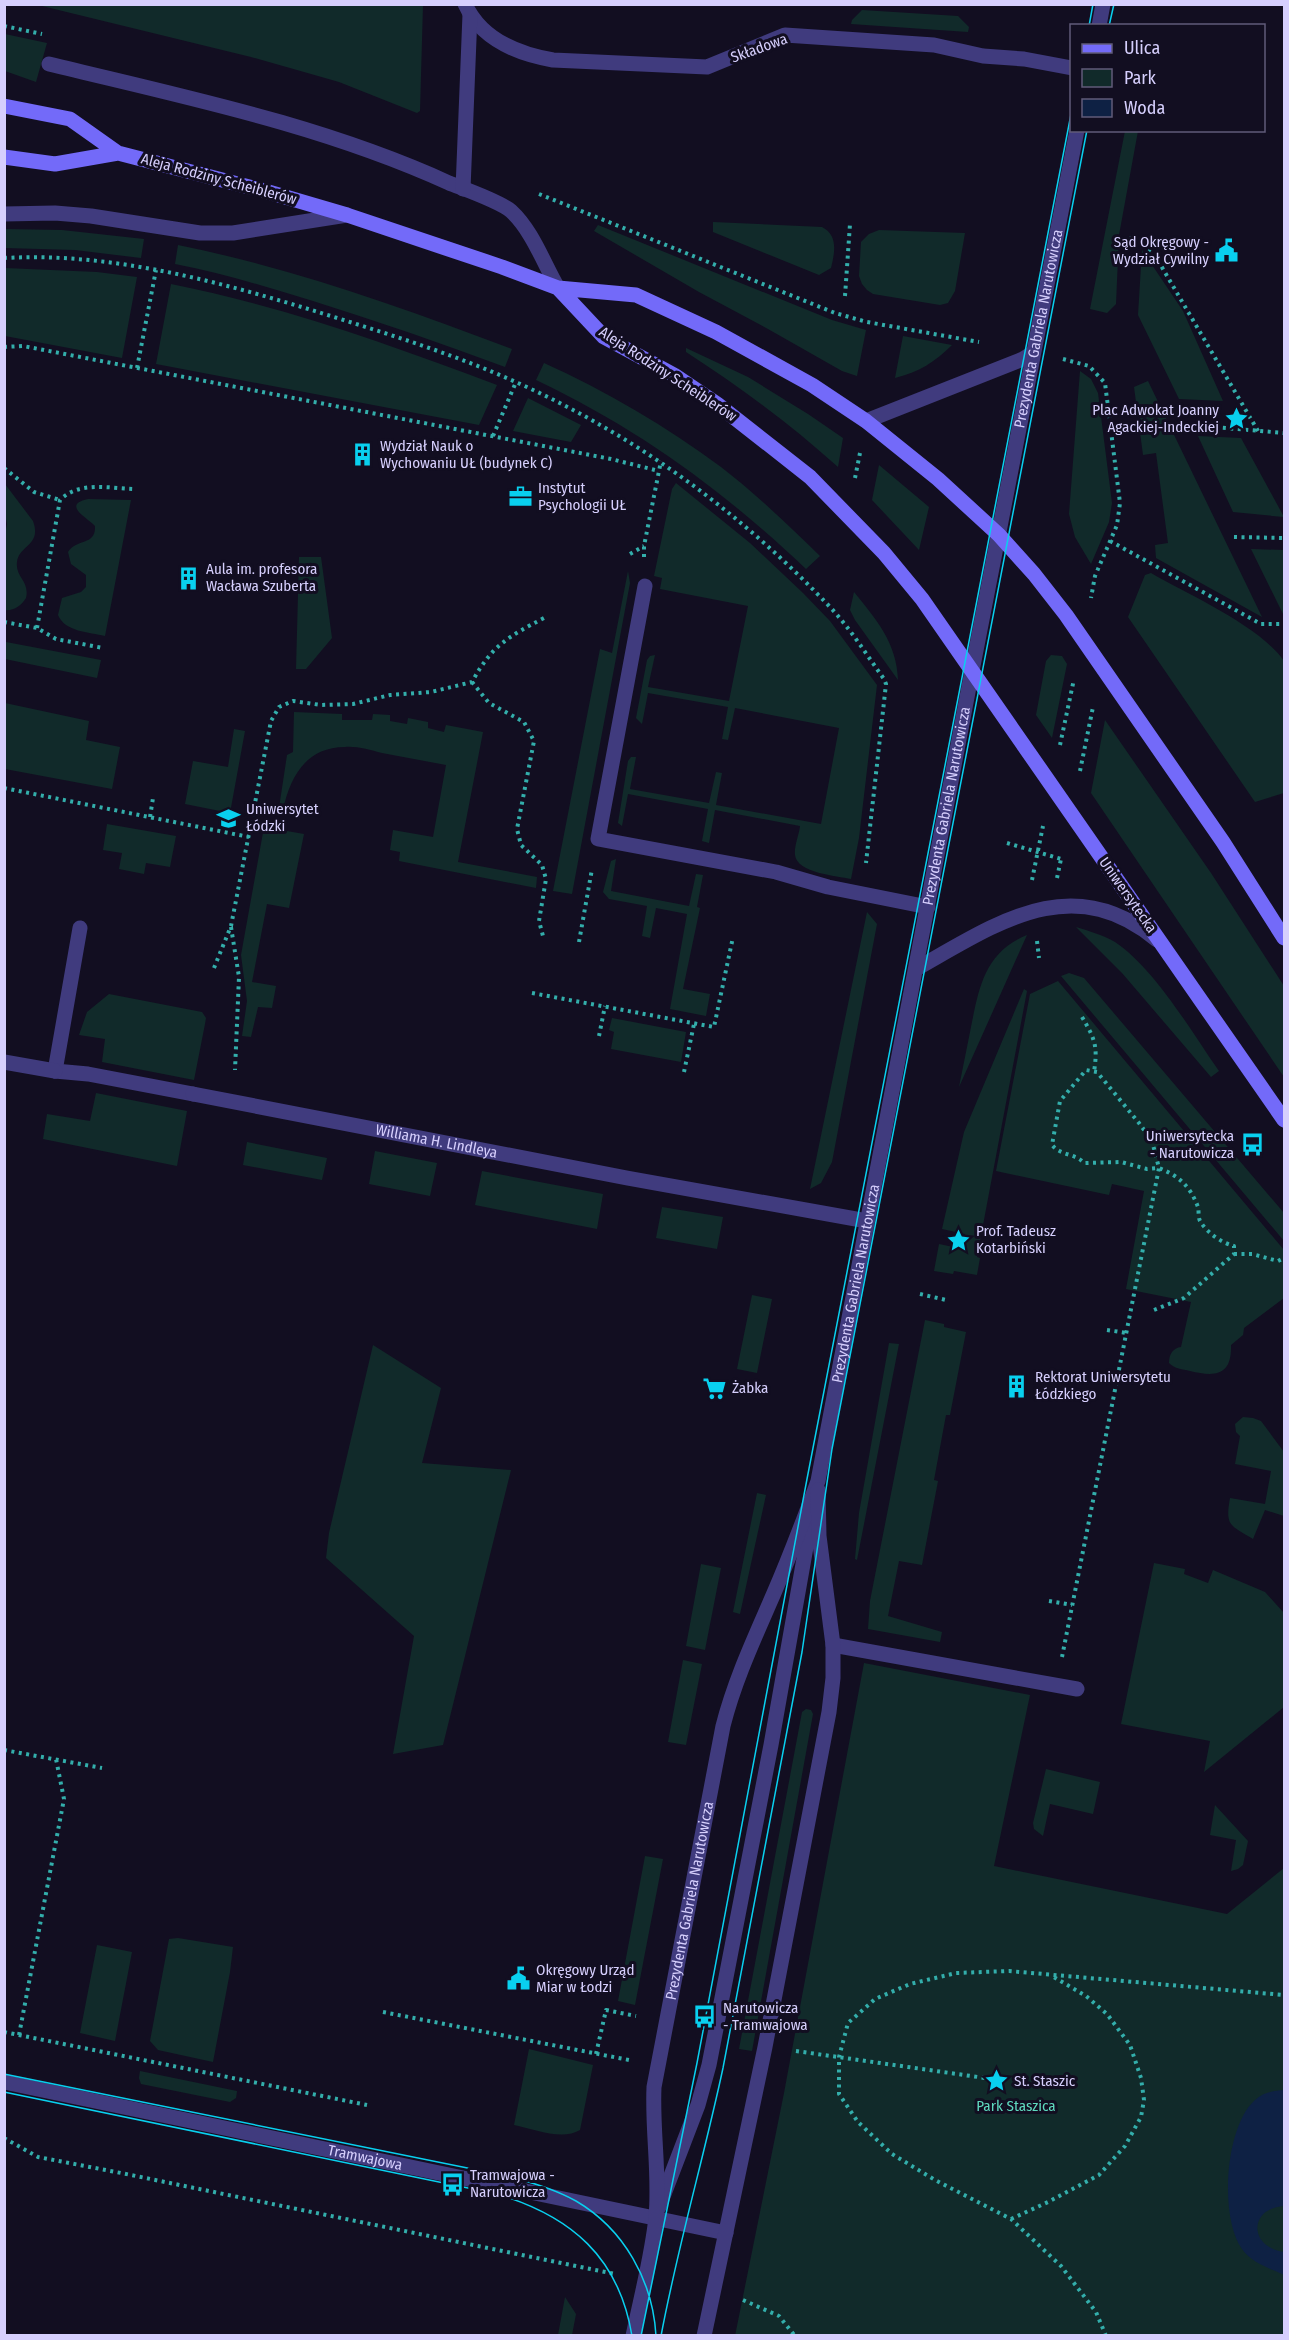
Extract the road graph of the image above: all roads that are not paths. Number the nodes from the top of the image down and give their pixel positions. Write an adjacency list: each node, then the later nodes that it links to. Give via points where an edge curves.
1 (1103, 4): 3 (street)
2 (467, 9): 5 (street, Składowa, via 506,46 553,60 707,67 785,35 934,45); 10 (street)
3 (1099, 24)
4 (49, 64): 10 (street, via 324,135)
5 (1070, 68)
6 (4, 106): 8 (main road, Aleja Rodziny Scheiblerów, via 70,119)
7 (1077, 132): 14 (street, Prezydenta Gabriela Narutowicza)
8 (118, 153): 9 (main road, Aleja Rodziny Scheiblerów, via 55,164); 12 (main road, Aleja Rodziny Scheiblerów)
9 (4, 157)
10 (464, 189): 13 (street, via 510,210 525,228)
11 (4, 214): 12 (street, via 91,216 200,233 233,233)
12 (347, 215): 13 (main road, Aleja Rodziny Scheiblerów)
13 (558, 288): 15 (main road, Aleja Rodziny Scheiblerów, via 636,295 772,361); 18 (main road, Aleja Rodziny Scheiblerów, via 604,337 674,375 717,404 810,477 922,598)
14 (1033, 353): 15 (street); 16 (street, Prezydenta Gabriela Narutowicza)
15 (866, 421): 16 (main road, Aleja Rodziny Scheiblerów)
16 (999, 535): 18 (street, Prezydenta Gabriela Narutowicza); 21 (main road, via 1082,638 1223,842)
17 (645, 586): 19 (street, via 598,839 776,872 810,883)
18 (972, 671): 19 (street, Prezydenta Gabriela Narutowicza); 22 (main road, Uniwersytecka)
19 (928, 907): 23 (street, Prezydenta Gabriela Narutowicza)
20 (80, 928): 25 (street)
21 (1284, 938)
22 (1164, 945): 23 (street, via 1147,932 1097,909 1045,908 1006,920); 26 (main road, Uniwersytecka)
23 (916, 969): 27 (street, Prezydenta Gabriela Narutowicza)
24 (4, 1062): 25 (street, Williama H. Lindleya)
25 (55, 1071): 27 (street, Williama H. Lindleya, via 88,1074)
26 (1284, 1120)
27 (867, 1221): 28 (street, Prezydenta Gabriela Narutowicza)
28 (818, 1481): 29 (street, Prezydenta Gabriela Narutowicza, via 819,1536); 32 (street, via 709,2065); 32 (street, Prezydenta Gabriela Narutowicza, via 737,1678 723,1726 654,2087)
29 (832, 1645): 30 (street); 33 (street, Prezydenta Gabriela Narutowicza, via 829,1712)
30 (1077, 1689)
31 (4, 2082): 32 (street, Tramwajowa)
32 (656, 2218): 33 (street, Tramwajowa); 34 (street, Prezydenta Gabriela Narutowicza)
33 (726, 2233): 35 (street, Prezydenta Gabriela Narutowicza)
34 (633, 2336)
35 (704, 2336)

